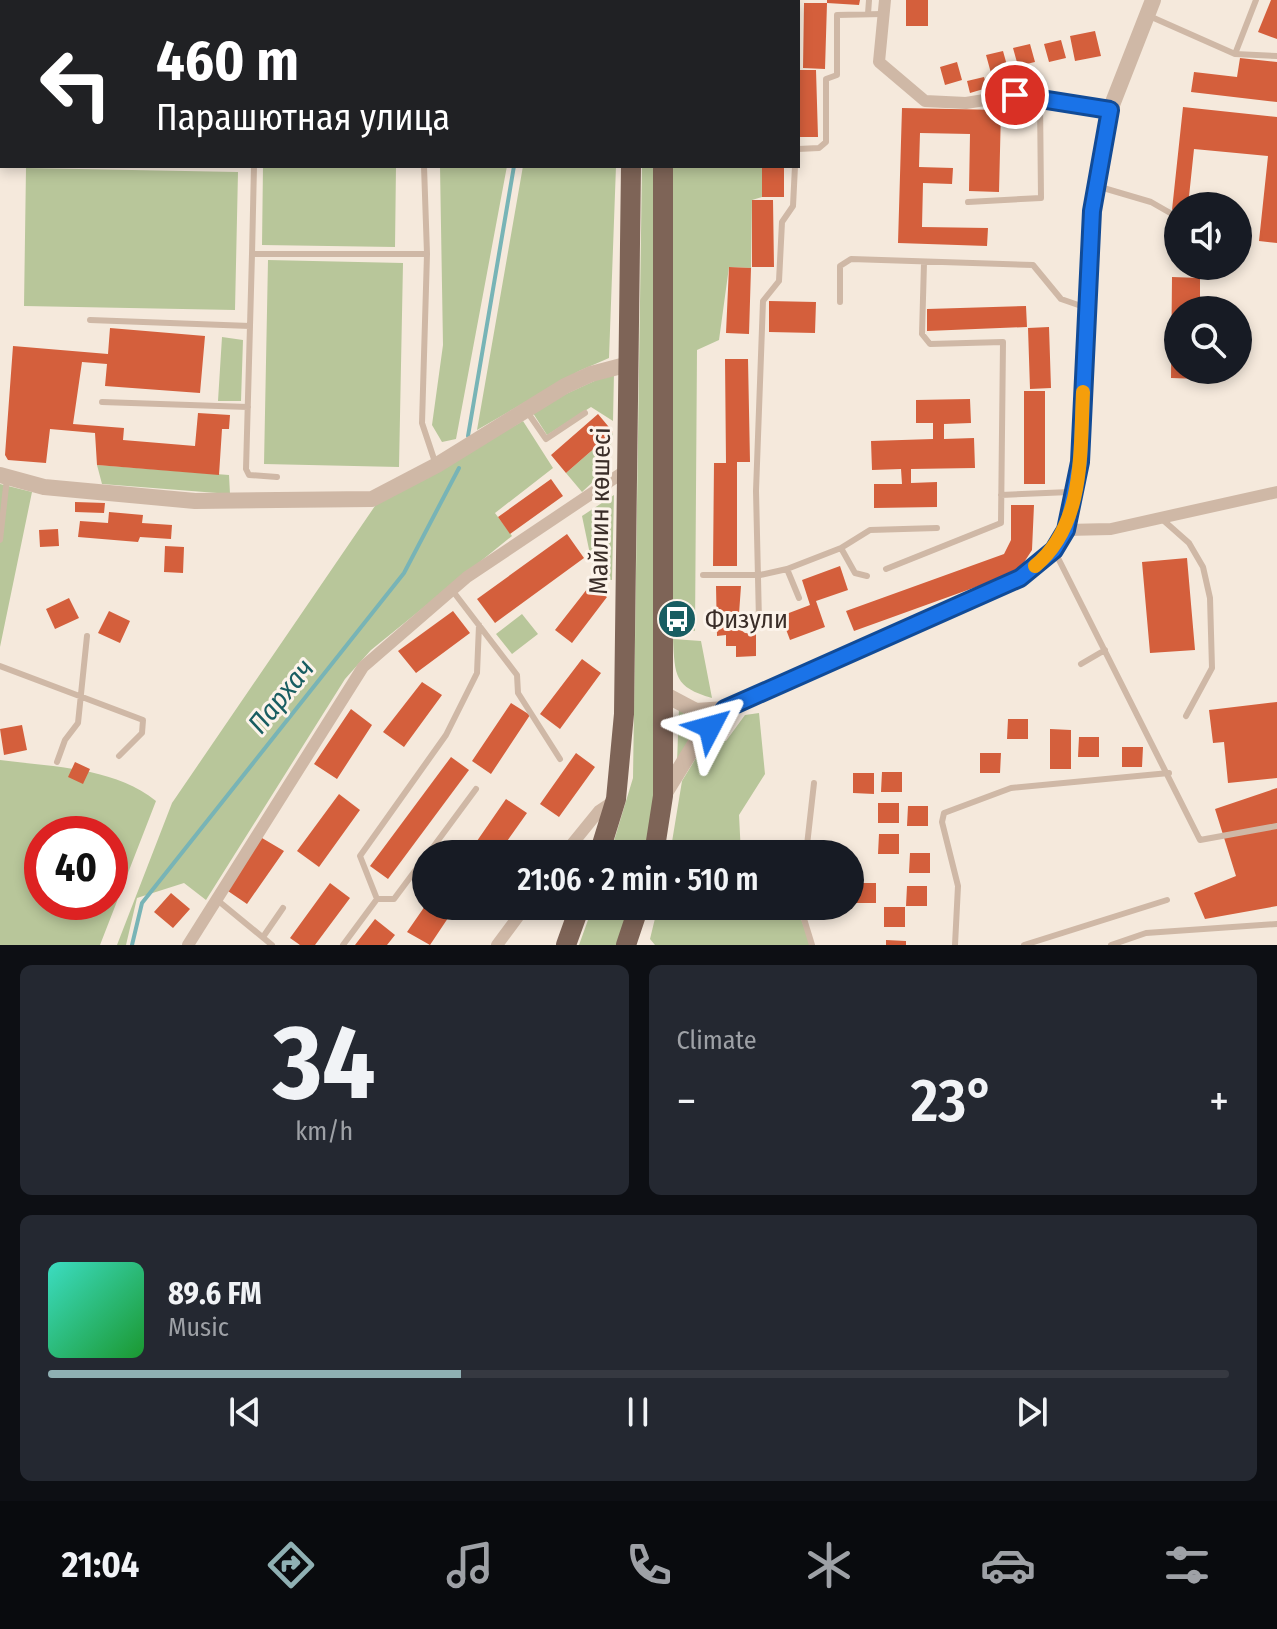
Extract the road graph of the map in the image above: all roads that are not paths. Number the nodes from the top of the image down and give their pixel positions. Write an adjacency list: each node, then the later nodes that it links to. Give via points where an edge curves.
1 (869, 0): 5 (lane)
2 (885, 0): 6 (street)
3 (1256, 0): 7 (lane)
4 (1150, 8): 7 (lane); 10 (street)
5 (868, 14): 6 (lane); 11 (lane, via 837,15 837,75 826,79 826,142 819,148)
6 (882, 14): 9 (street, via 879,62 925,101 966,103 1015,95)
7 (1235, 54): 8 (lane)
8 (1277, 56)
9 (1040, 99): 10 (street); 18 (lane, via 1041,198)
10 (1110, 110): 17 (street)
11 (800, 149)
12 (254, 168): 20 (lane)
13 (424, 168): 21 (lane)
14 (631, 168): 27 (main road, Майлин көшесі)
15 (663, 168): 58 (main road)
16 (795, 168): 48 (lane, via 793,206 782,222 779,281 763,301 756,491)
17 (1096, 186): 19 (lane); 24 (street)
18 (968, 202)
19 (1164, 209)
20 (252, 254): 21 (lane); 26 (lane)
21 (427, 254): 32 (lane, via 422,423)
22 (924, 263): 23 (lane, via 845,261 840,266); 24 (lane, via 1033,265 1061,299); 38 (lane, via 925,341 1003,342)
23 (840, 302)
24 (1087, 308): 36 (street)
25 (90, 320): 26 (lane)
26 (250, 326): 29 (lane)
27 (629, 364): 30 (street, via 591,374); 33 (main road, Майлин көшесі)
28 (102, 402): 29 (lane)
29 (248, 407): 35 (lane, via 246,472)
30 (526, 410): 31 (lane, via 546,439); 32 (street)
31 (585, 413)
32 (437, 465): 34 (street, via 372,499 195,501 44,487)
33 (625, 471): 50 (street); 69 (main road, Майлин көшесі, via 624,714)
34 (4, 476): 42 (lane)
35 (277, 477)
36 (1074, 492): 38 (lane); 41 (street)
37 (1277, 492): 39 (street)
38 (1001, 495): 46 (lane, via 1001,523)
39 (1160, 518): 41 (street, via 1111,529); 61 (lane, via 1189,543 1203,567 1210,598 1212,668)
40 (937, 528): 43 (lane, via 870,530)
41 (1066, 530): 44 (street)
42 (0, 540)
43 (841, 548): 45 (lane); 49 (lane, via 855,573)
44 (1054, 550): 55 (lane); 60 (street, via 1020,578)
45 (787, 569): 48 (lane); 51 (lane)
46 (886, 569)
47 (703, 575): 48 (lane)
48 (760, 575): 52 (lane)
49 (867, 576)
50 (452, 590): 53 (lane); 77 (street, via 363,667)
51 (799, 598)
52 (759, 621)
53 (479, 625): 63 (lane, via 517,675 518,693); 78 (lane, via 477,673 446,735 360,856)
54 (87, 636): 59 (lane)
55 (1105, 650): 56 (lane); 65 (lane)
56 (1081, 664)
57 (0, 666): 59 (lane)
58 (664, 694): 60 (street, via 696,711); 68 (main road)
59 (81, 697): 62 (lane, via 143,720 142,733); 64 (lane, via 78,723)
60 (725, 709): 68 (street, via 695,744)
61 (1186, 716)
62 (119, 756)
63 (560, 759)
64 (57, 762)
65 (1169, 773): 70 (lane, via 1200,840); 94 (lane, via 1011,788 944,813 958,886)
66 (814, 783): 75 (lane)
67 (476, 789): 71 (lane)
68 (663, 796): 74 (main road)
69 (616, 799): 72 (street); 73 (main road, Майлин көшесі)
70 (1277, 826)
71 (438, 840)
72 (575, 840)
73 (603, 840)
74 (656, 840)
75 (808, 840)
76 (412, 875): 78 (lane, via 394,899)
77 (216, 899): 86 (lane); 88 (street)
78 (377, 899): 90 (lane)
79 (1167, 900): 95 (lane)
80 (283, 908): 86 (lane)
81 (516, 920): 91 (street)
82 (575, 920): 92 (main road)
83 (636, 920): 87 (main road)
84 (804, 920): 93 (lane)
85 (1277, 924): 96 (lane, via 1146,933)
86 (263, 937): 89 (lane)
87 (630, 943)
88 (188, 945)
89 (272, 945)
90 (343, 945)
91 (497, 945)
92 (566, 945)
93 (812, 945)
94 (955, 945)
95 (1024, 945)
96 (1111, 945)

